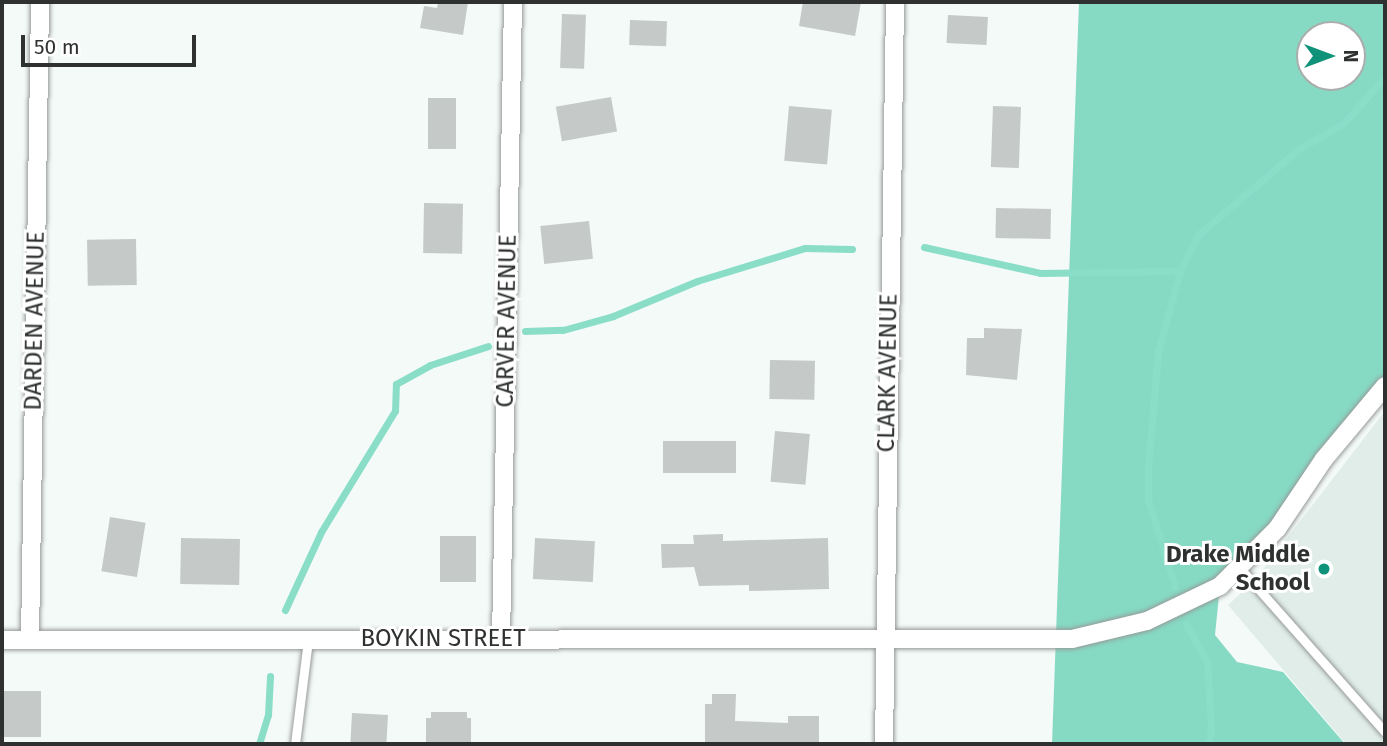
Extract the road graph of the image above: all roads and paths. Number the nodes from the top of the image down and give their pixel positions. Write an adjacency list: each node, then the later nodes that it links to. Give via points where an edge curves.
1 (40, 2): 8 (street, DARDEN AVENUE)
2 (513, 2): 6 (street, CARVER AVENUE)
3 (895, 2): 10 (street, CLARK AVENUE)
4 (1385, 386): 5 (street, BOYKIN STREET, via 1324,459 1277,529)
5 (1239, 567): 10 (street, BOYKIN STREET, via 1220,586 1147,621 1072,639); 11 (lane)
6 (501, 639): 9 (street, BOYKIN STREET); 10 (street, BOYKIN STREET)
7 (2, 640): 8 (street, BOYKIN STREET)
8 (30, 640): 9 (street, BOYKIN STREET)
9 (308, 640): 12 (lane)
10 (884, 640): 13 (street, CLARK AVENUE)
11 (1385, 732)
12 (295, 744)
13 (884, 744)

